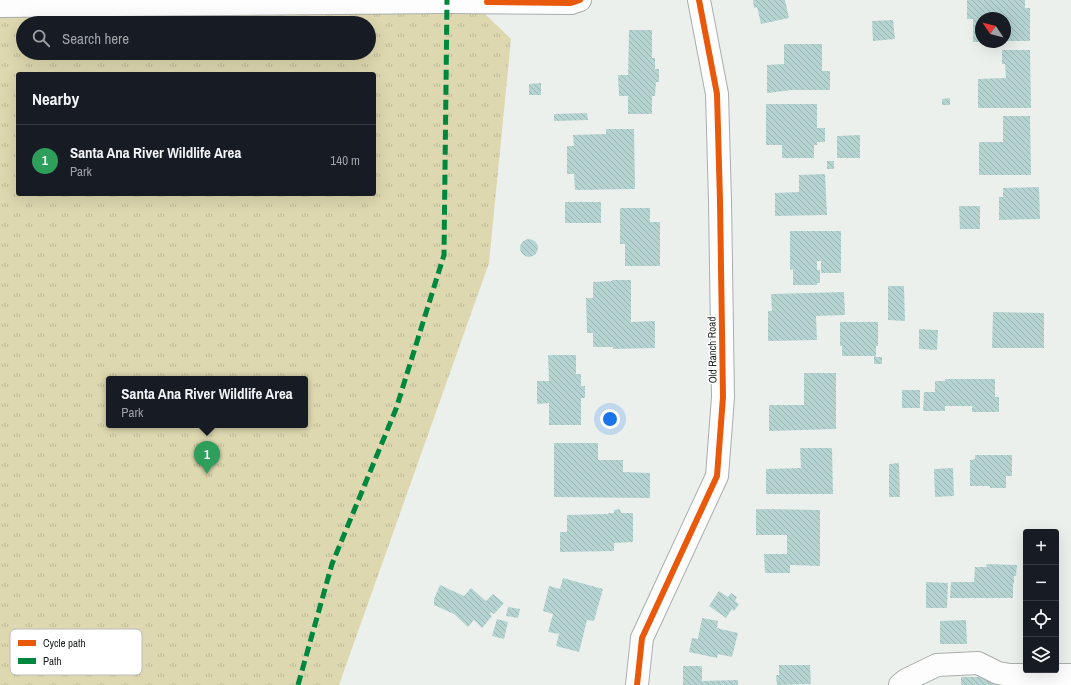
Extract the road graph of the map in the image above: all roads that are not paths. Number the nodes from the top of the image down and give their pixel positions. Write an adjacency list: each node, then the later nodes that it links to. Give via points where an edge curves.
1 (580, 0): 3 (street, via 571,3)
2 (699, 0): 5 (street, Old Ranch Road, via 717,94 723,397 717,476 642,638)
3 (0, 6)
4 (1071, 675): 6 (street, via 1010,675 998,673 978,663 938,665)
5 (637, 685)
6 (900, 685)

